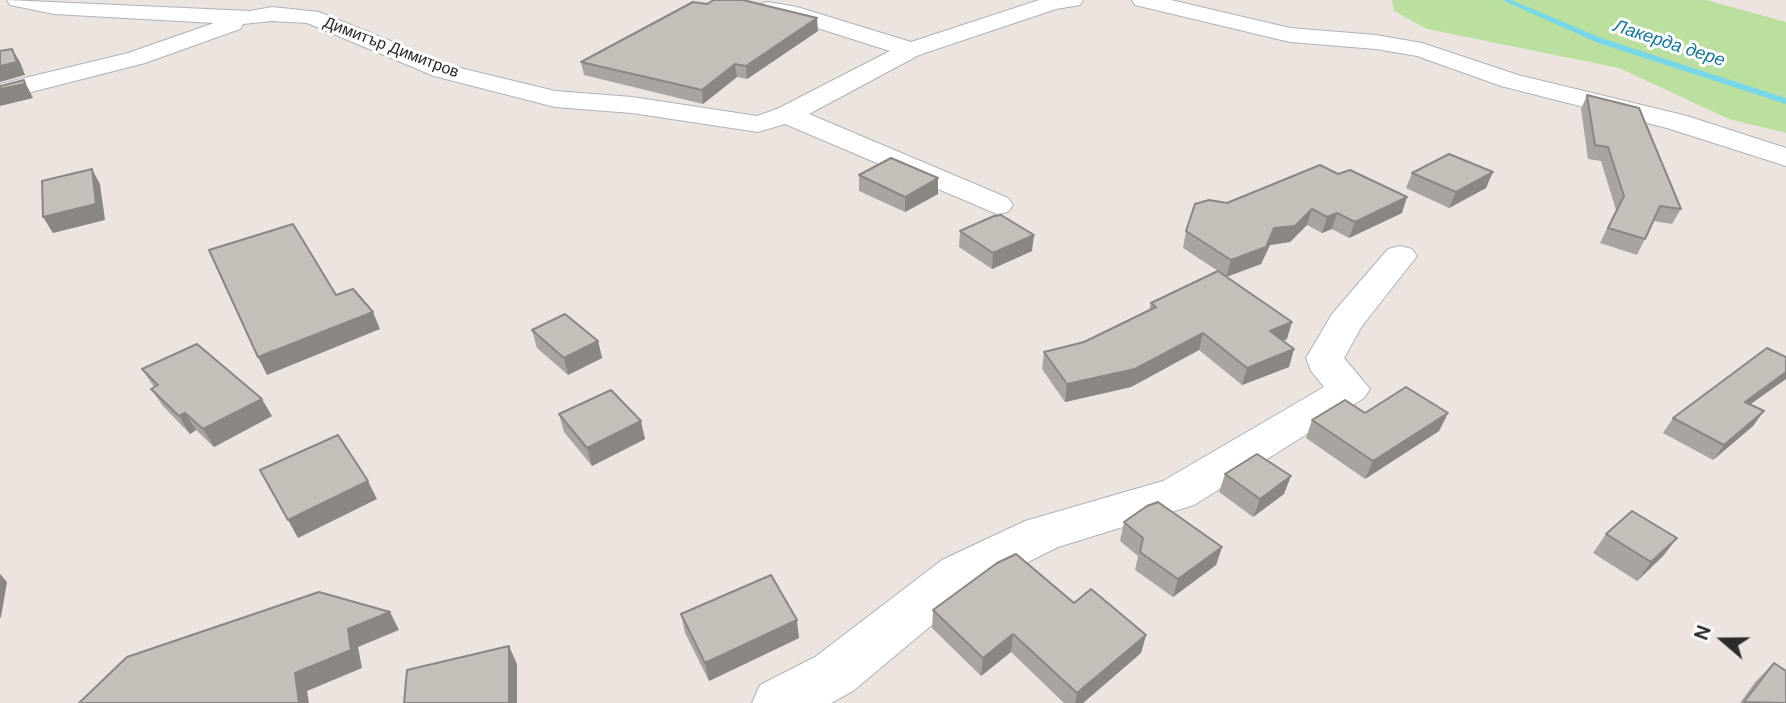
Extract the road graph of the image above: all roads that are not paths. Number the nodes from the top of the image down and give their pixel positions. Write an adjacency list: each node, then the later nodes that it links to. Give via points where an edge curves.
1 (18, 0): 5 (street, Димитър Димитров, via 54,7)
2 (1072, 0): 6 (street, Димитър Димитров)
3 (1143, 0): 9 (street, via 1290,35 1422,50 1510,81 1677,122)
4 (762, 8): 6 (street)
5 (250, 18): 7 (street, via 136,58); 8 (street, Димитър Димитров, via 272,14 311,17 443,71 555,99 758,124)
6 (911, 50): 8 (street, Димитър Димитров)
7 (0, 92)
8 (787, 115): 10 (street)
9 (1786, 157)
10 (997, 205)
11 (1400, 256): 12 (street, via 1345,322 1325,358 1350,389 1178,493 1042,534 959,574 834,674)
12 (780, 703)

